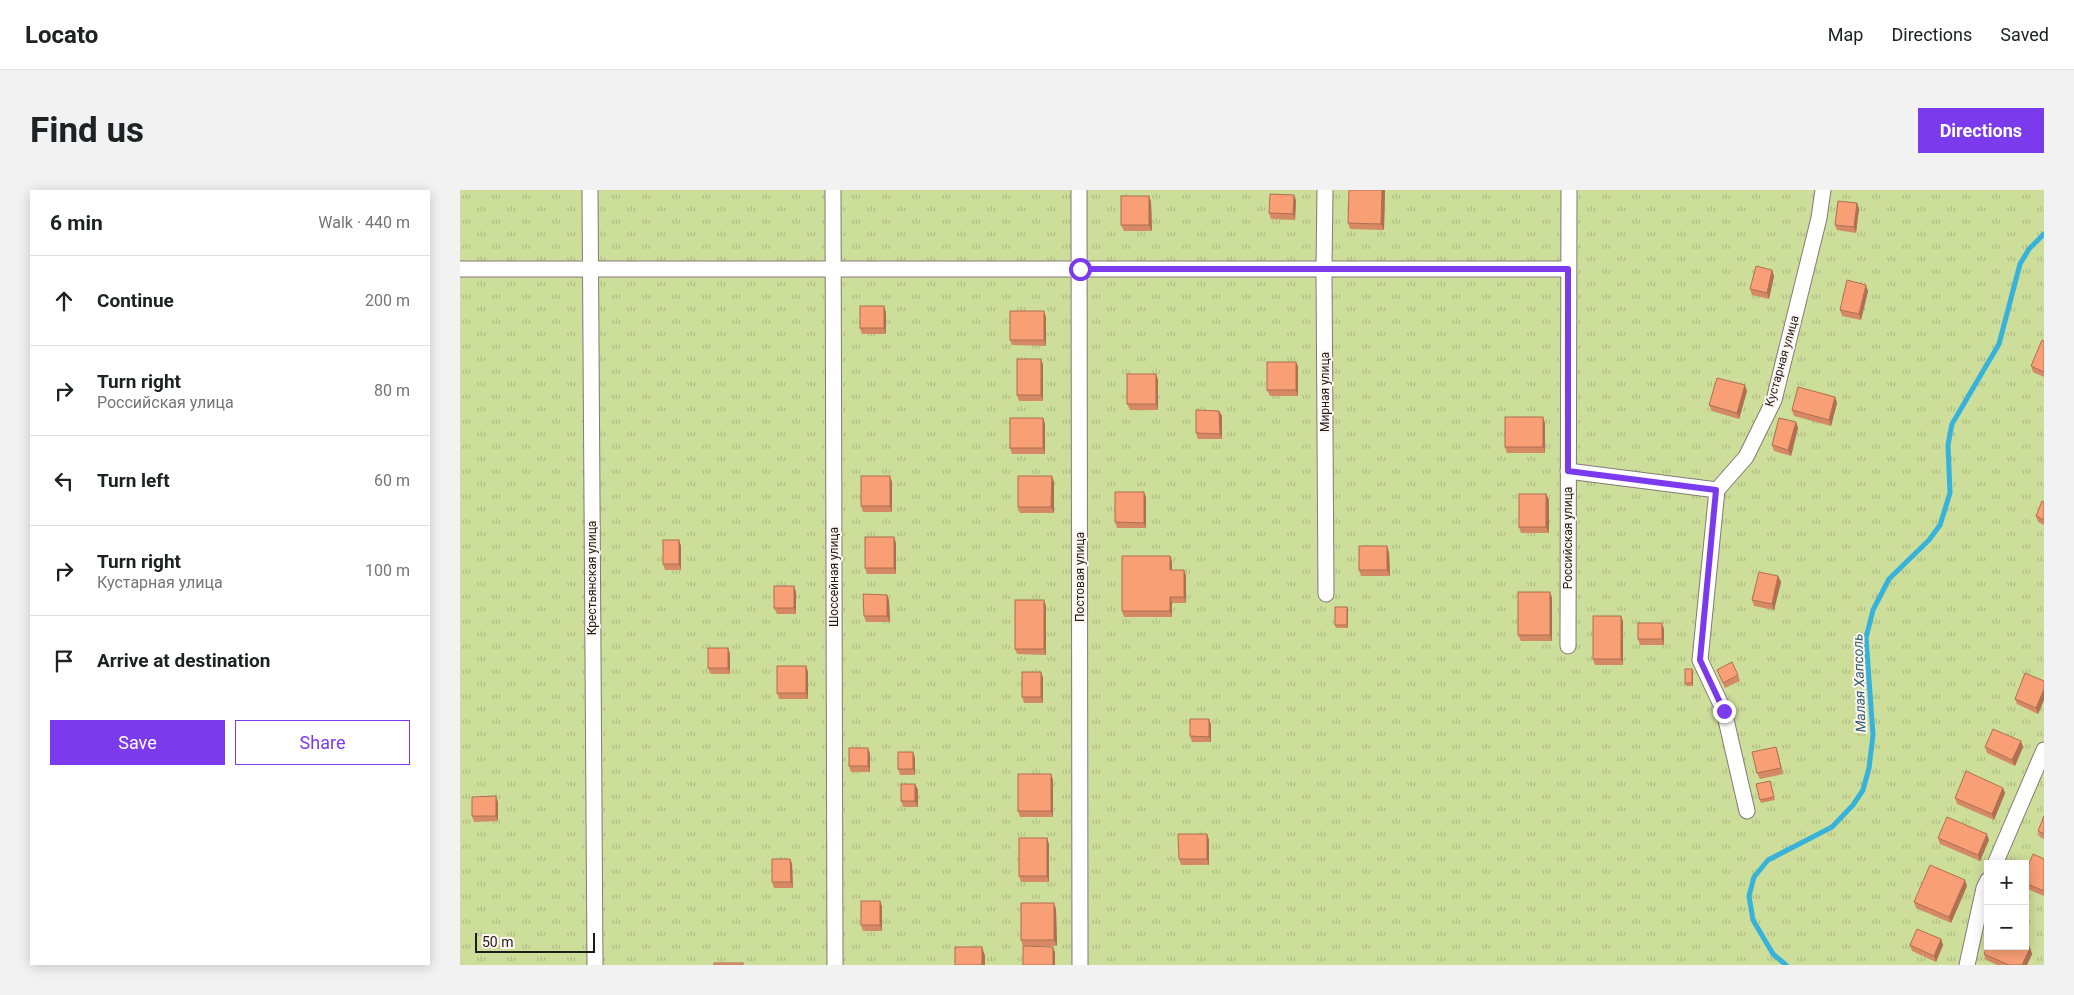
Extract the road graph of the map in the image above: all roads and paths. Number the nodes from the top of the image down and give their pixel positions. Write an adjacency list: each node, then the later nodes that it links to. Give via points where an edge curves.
1 (590, 190): 8 (street, Крестьянская улица)
2 (834, 190): 9 (street, Шоссейная улица)
3 (1079, 190): 10 (street, Постовая улица)
4 (1325, 190): 11 (street, Мирная улица)
5 (1569, 190): 12 (street, Российская улица)
6 (1823, 190): 14 (street, Кустарная улица, via 1774,400 1746,457)
7 (460, 269): 8 (street)
8 (590, 269): 9 (street); 21 (street, Крестьянская улица)
9 (834, 269): 10 (street); 22 (street, Шоссейная улица)
10 (1080, 269): 11 (street); 23 (street, Постовая улица)
11 (1324, 269): 12 (street); 15 (street, Мирная улица)
12 (1568, 269): 13 (street, Российская улица)
13 (1568, 471): 14 (street); 16 (street, Российская улица)
14 (1716, 490): 18 (street, via 1700,660 1724,711)
15 (1326, 594)
16 (1568, 646)
17 (2044, 750): 19 (street)
18 (1748, 810)
19 (1997, 860)
20 (1984, 888): 24 (street)
21 (595, 965)
22 (835, 965)
23 (1080, 965)
24 (1967, 965)

